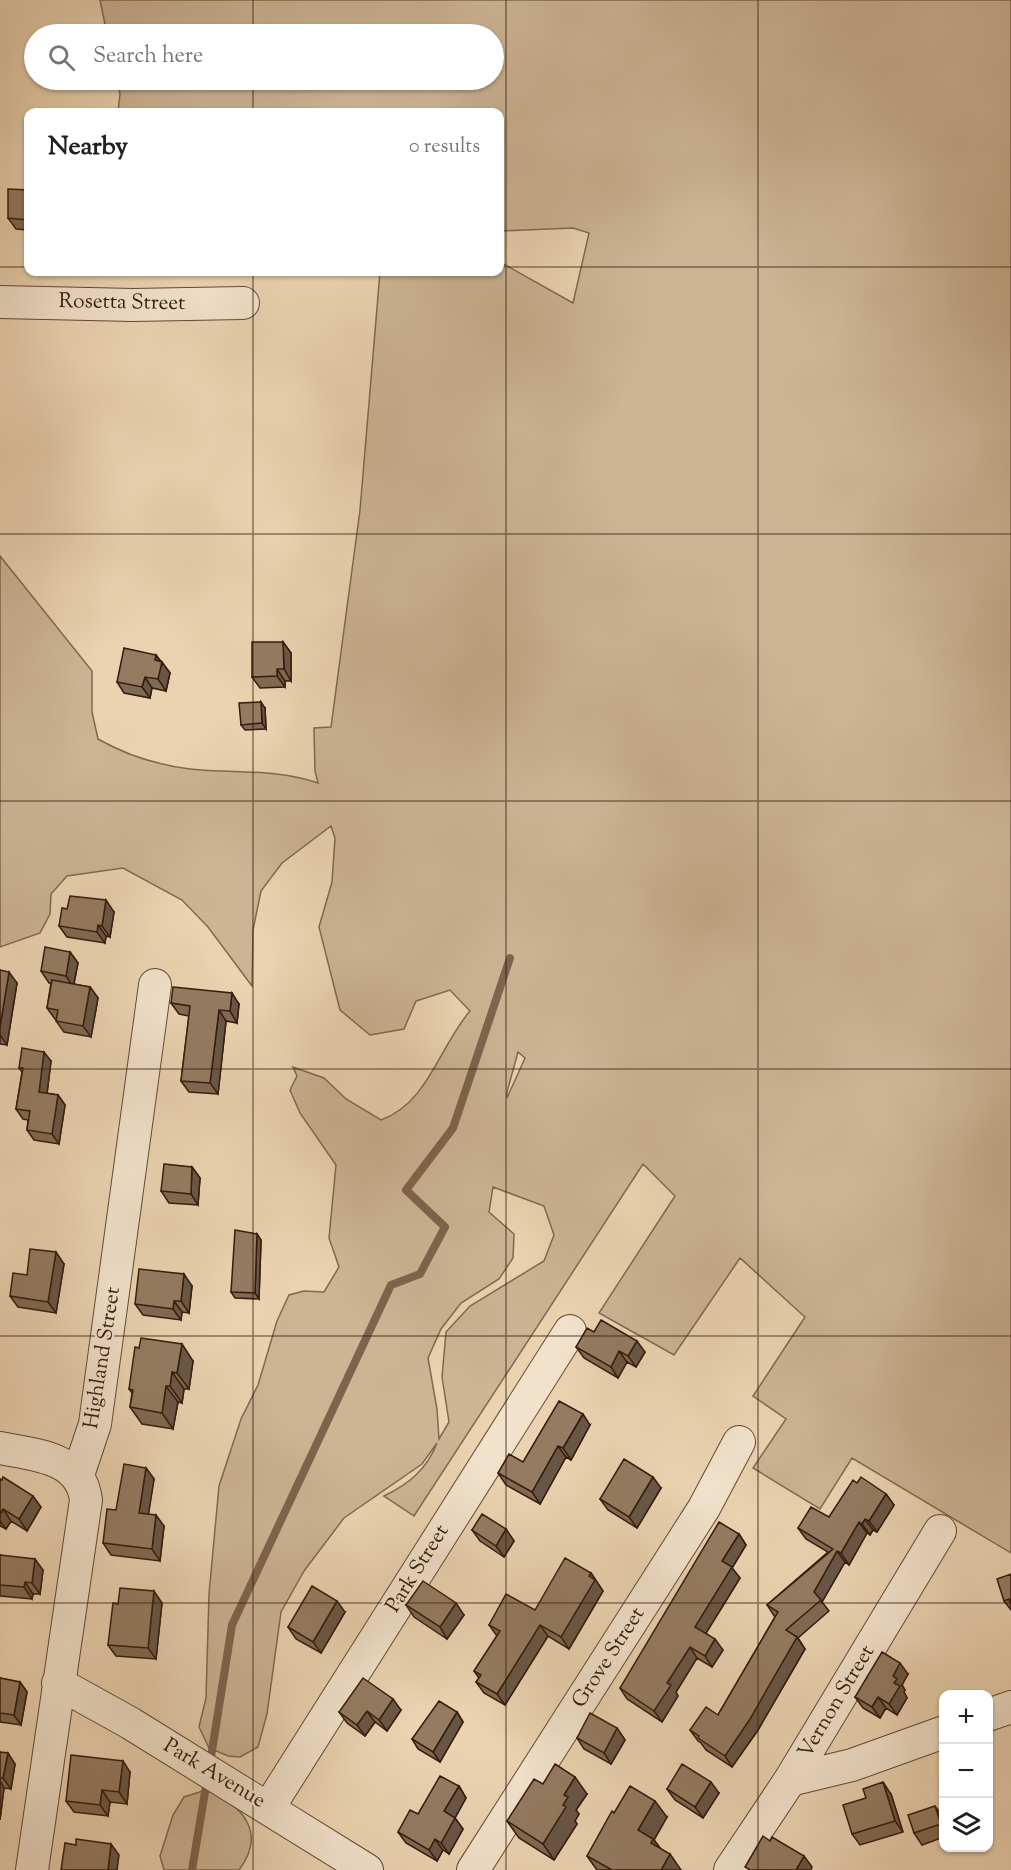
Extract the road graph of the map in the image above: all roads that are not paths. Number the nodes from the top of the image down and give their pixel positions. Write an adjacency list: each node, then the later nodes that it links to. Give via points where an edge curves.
1 (0, 302): 2 (street, Rosetta Street)
2 (243, 303)
3 (155, 985): 7 (street, Highland Street, via 95,1424)
4 (570, 1331): 14 (street, Park Street)
5 (739, 1442): 17 (street, Grove Street, via 704,1508)
6 (0, 1448): 7 (street, via 43,1457)
7 (78, 1475): 9 (street, via 84,1485 85,1517)
8 (940, 1531): 13 (street, Vernon Street)
9 (58, 1683): 14 (street, Park Avenue); 15 (street)
10 (1011, 1707): 11 (street)
11 (993, 1713)
12 (939, 1734): 13 (street, via 852,1765)
13 (790, 1780): 18 (street, Vernon Street)
14 (269, 1807): 16 (street, Park Avenue)
15 (32, 1870)
16 (367, 1870)
17 (473, 1870)
18 (730, 1870)

